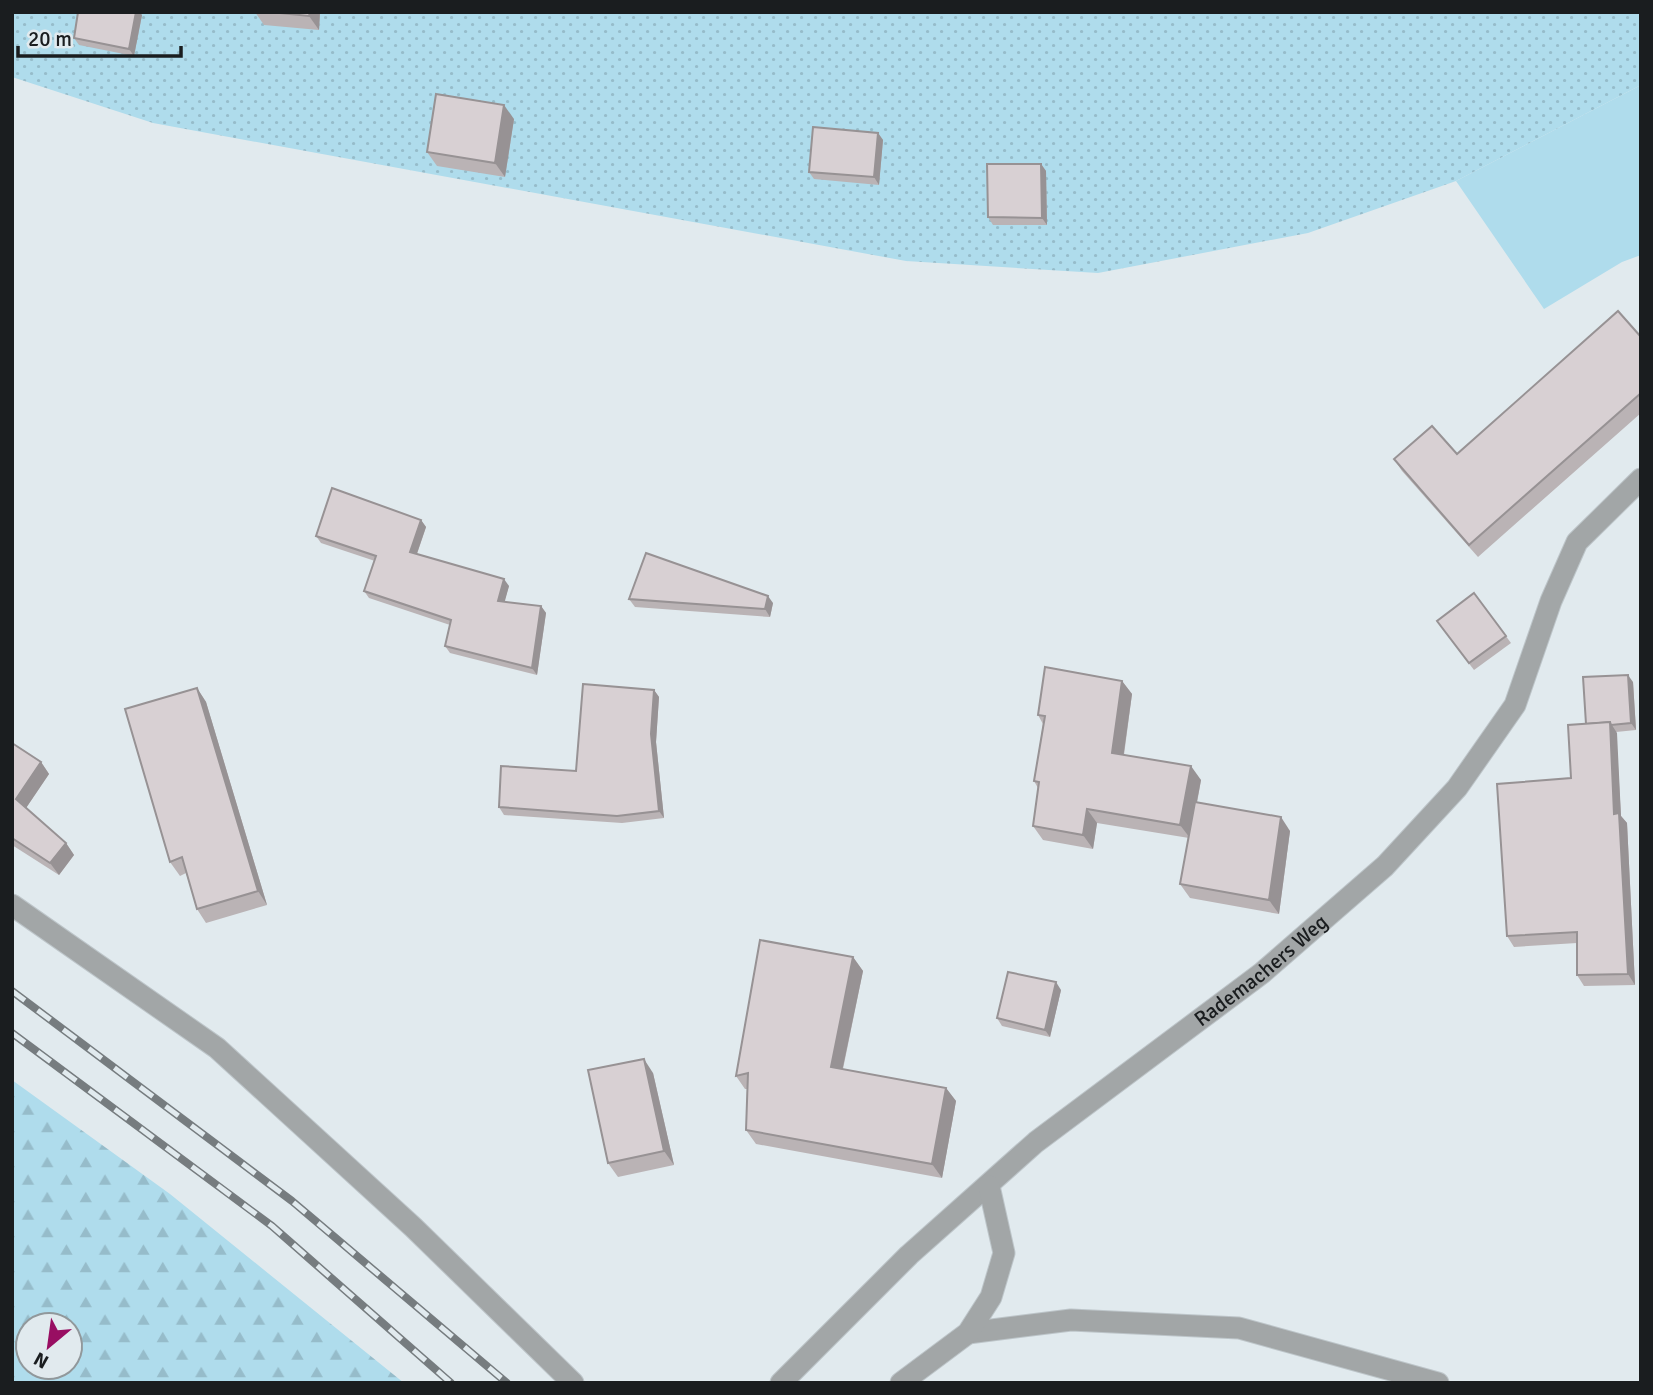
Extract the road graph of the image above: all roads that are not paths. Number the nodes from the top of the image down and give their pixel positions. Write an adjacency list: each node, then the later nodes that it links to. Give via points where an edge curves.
1 (1641, 479): 3 (street, Rademachers Weg, via 1577,542 1515,705 1457,788 1385,866 1272,964 1036,1142)
2 (12, 905): 5 (street, via 217,1048 414,1227)
3 (989, 1186): 4 (street, via 1004,1253 991,1297); 6 (street, Rademachers Weg, via 909,1255)
4 (968, 1333): 7 (street); 8 (street, via 1071,1320 1239,1328)
5 (573, 1383)
6 (781, 1383)
7 (901, 1383)
8 (1438, 1383)

